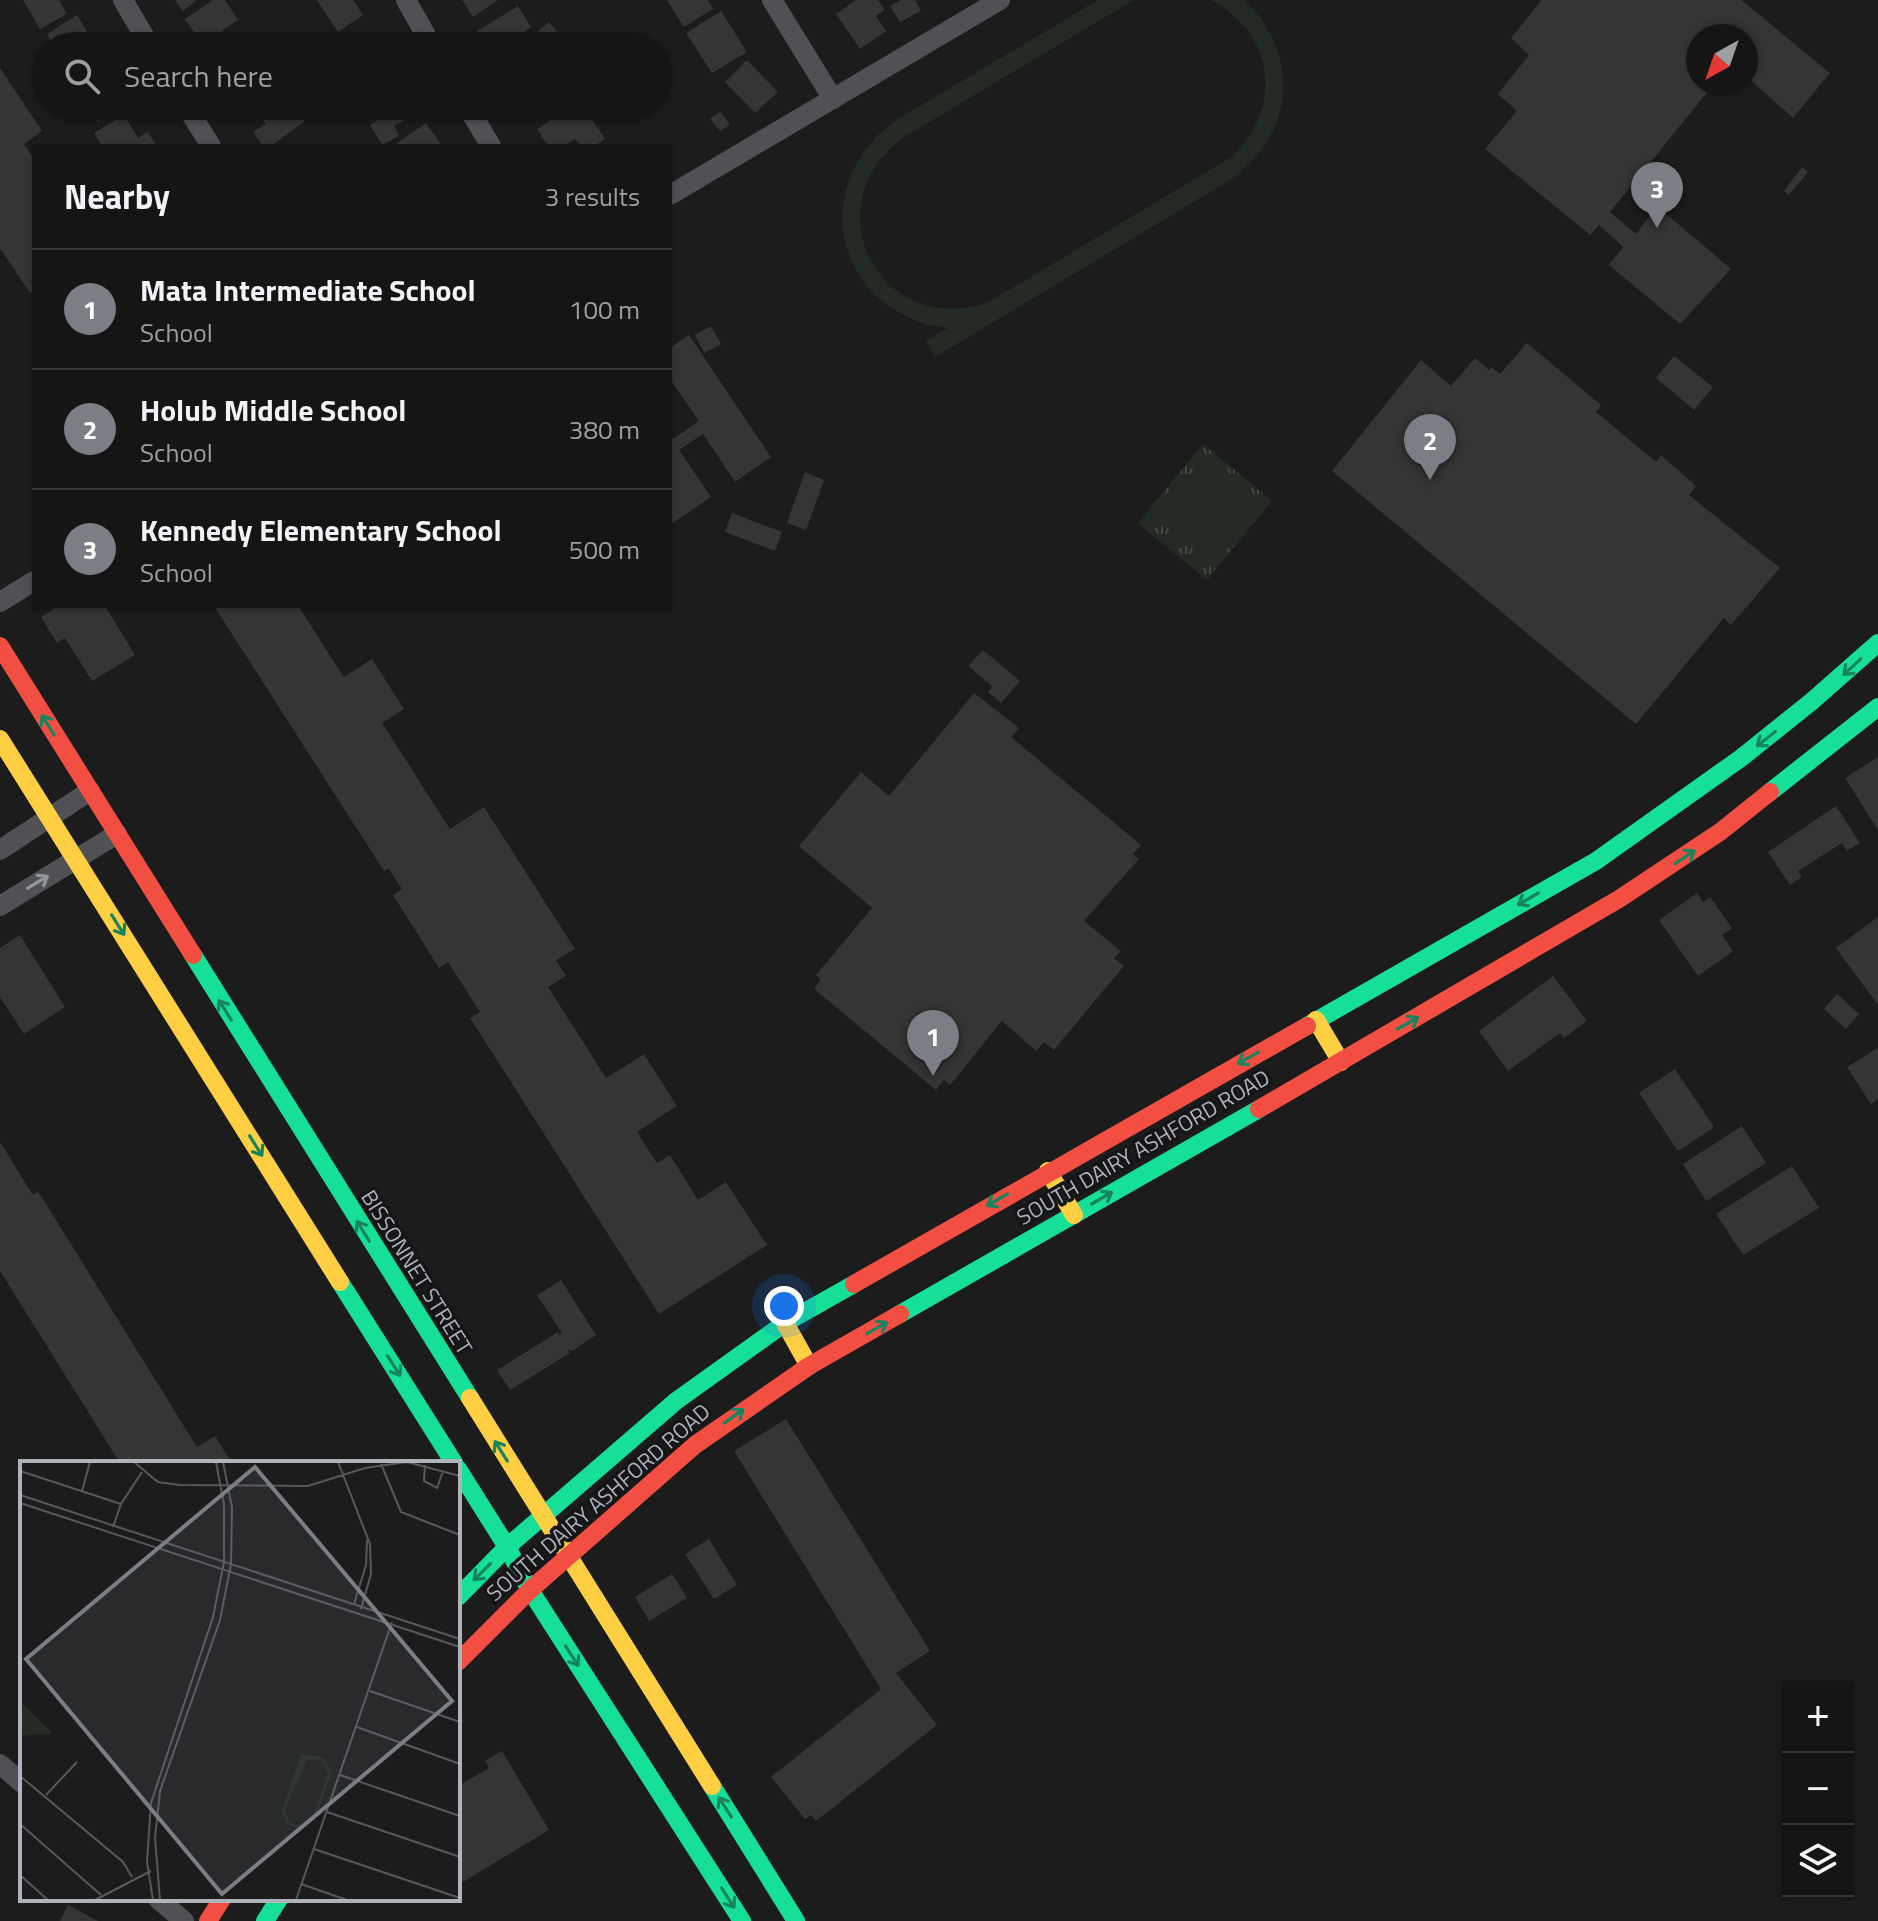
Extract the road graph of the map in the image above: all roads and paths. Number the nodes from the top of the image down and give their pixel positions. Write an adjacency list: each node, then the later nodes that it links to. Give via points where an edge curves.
1 (123, 0): 5 (street)
2 (406, 0): 6 (street)
3 (772, 0): 7 (street)
4 (1000, 0): 7 (street)
5 (142, 32)
6 (424, 32)
7 (833, 99): 12 (street)
8 (195, 120): 10 (street)
9 (475, 120): 11 (street)
10 (210, 144)
11 (490, 144)
12 (672, 194)
13 (32, 582): 14 (street)
14 (0, 602)
15 (1878, 643): 18 (main road, SOUTH DAIRY ASHFORD ROAD, one-way to 18)
16 (0, 646): 20 (main road, BISSONNET STREET, one-way to 16)
17 (1878, 707): 18 (main road, SOUTH DAIRY ASHFORD ROAD)
18 (1842, 708): 25 (main road, SOUTH DAIRY ASHFORD ROAD, one-way to 25, via 1705,785); 25 (main road, SOUTH DAIRY ASHFORD ROAD, one-way to 18, via 1720,832)
19 (0, 739): 21 (main road, BISSONNET STREET)
20 (90, 791): 21 (street); 22 (main road, BISSONNET STREET)
21 (50, 817): 23 (street); 24 (main road, BISSONNET STREET)
22 (117, 834): 24 (street); 29 (main road, BISSONNET STREET, one-way to 22)
23 (0, 850)
24 (77, 859): 26 (street, one-way to 24); 29 (main road, BISSONNET STREET, one-way to 29)
25 (1607, 880): 27 (main road, SOUTH DAIRY ASHFORD ROAD, one-way to 27); 28 (main road, SOUTH DAIRY ASHFORD ROAD, one-way to 25)
26 (0, 906)
27 (1316, 1020): 28 (main road); 30 (main road, SOUTH DAIRY ASHFORD ROAD, one-way to 30)
28 (1341, 1062): 31 (main road, SOUTH DAIRY ASHFORD ROAD, one-way to 28)
29 (248, 1091): 34 (main road, BISSONNET STREET, one-way to 34); 36 (main road, BISSONNET STREET, one-way to 29)
30 (1048, 1171): 31 (main road); 32 (main road, SOUTH DAIRY ASHFORD ROAD, one-way to 32)
31 (1074, 1215): 33 (main road, SOUTH DAIRY ASHFORD ROAD, one-way to 31)
32 (785, 1323): 33 (main road); 36 (main road, SOUTH DAIRY ASHFORD ROAD, via 676,1401)
33 (809, 1366): 38 (main road, SOUTH DAIRY ASHFORD ROAD, one-way to 33, via 695,1445)
34 (453, 1461)
35 (460, 1472): 37 (main road, BISSONNET STREET)
36 (543, 1517): 37 (main road, SOUTH DAIRY ASHFORD ROAD); 38 (main road, BISSONNET STREET)
37 (507, 1547): 39 (main road, BISSONNET STREET); 40 (main road, SOUTH DAIRY ASHFORD ROAD, one-way to 40)
38 (568, 1557): 39 (main road, SOUTH DAIRY ASHFORD ROAD); 44 (main road, BISSONNET STREET, one-way to 38)
39 (530, 1590): 41 (main road, SOUTH DAIRY ASHFORD ROAD); 44 (main road, BISSONNET STREET, one-way to 44)
40 (460, 1595)
41 (460, 1660)
42 (0, 1764): 43 (street)
43 (20, 1781)
44 (728, 1855): 51 (main road, BISSONNET STREET, one-way to 51); 52 (main road, BISSONNET STREET)
45 (160, 1901): 48 (street)
46 (221, 1901): 49 (main road)
47 (278, 1901): 50 (main road)
48 (184, 1921)
49 (208, 1921)
50 (265, 1921)
51 (742, 1921)
52 (796, 1921)

